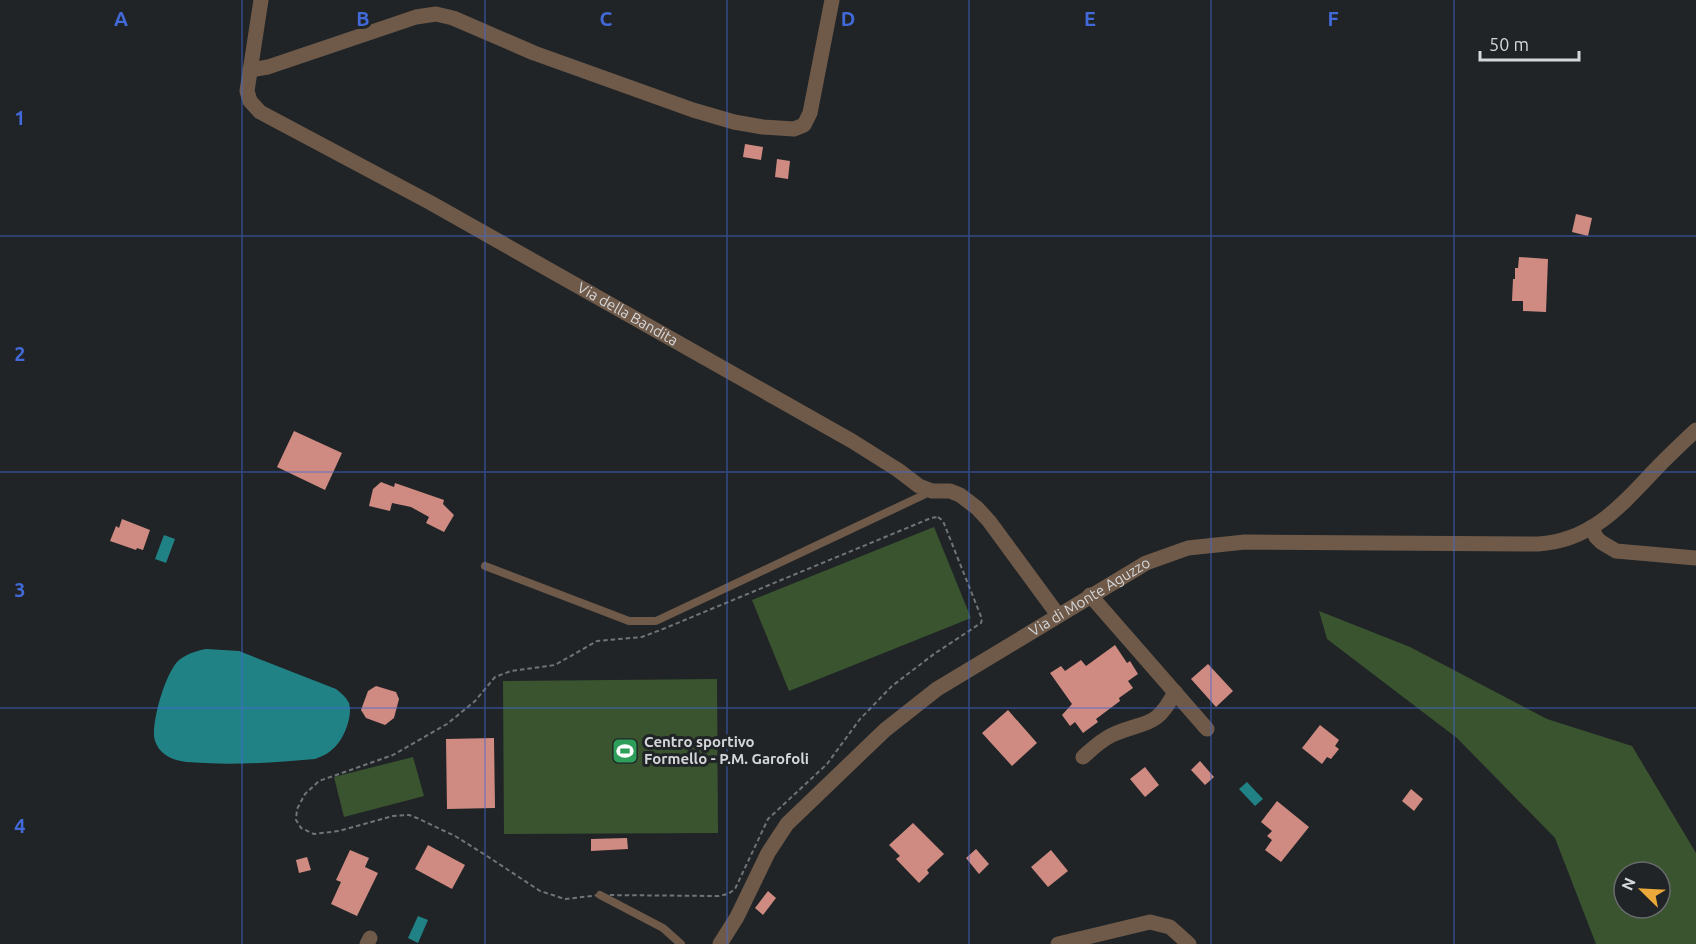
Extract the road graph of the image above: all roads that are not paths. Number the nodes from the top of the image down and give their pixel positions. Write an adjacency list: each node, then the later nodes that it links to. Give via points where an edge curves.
1 (261, 0): 3 (street, Via della Bandita)
2 (831, 0): 3 (street, via 810,114 804,125 794,129 748,125 693,110 534,53 441,14 416,17)
3 (250, 70): 5 (street, Via della Bandita, via 248,96 266,116 451,214 852,441)
4 (1696, 430): 6 (street, Via di Monte Aguzzo, via 1618,509)
5 (932, 491): 8 (lane, via 656,621 629,621); 10 (street, Via della Bandita, via 955,493 977,508)
6 (1592, 527): 7 (street, via 1596,537 1616,551); 9 (street, Via di Monte Aguzzo, via 1564,540 1538,544 1303,541 1195,547 1146,563)
7 (1696, 558)
8 (485, 566)
9 (1090, 595): 10 (street, Via di Monte Aguzzo); 11 (street)
10 (1058, 615): 16 (street, Via di Monte Aguzzo, via 910,709 798,811 776,840)
11 (1175, 692): 12 (street); 13 (street, via 1156,718 1111,735)
12 (1207, 729)
13 (1083, 757)
14 (600, 895): 15 (lane, via 663,928)
15 (681, 944)
16 (720, 944)
17 (1058, 944): 18 (street, via 1150,922 1170,927)
18 (1189, 944)

